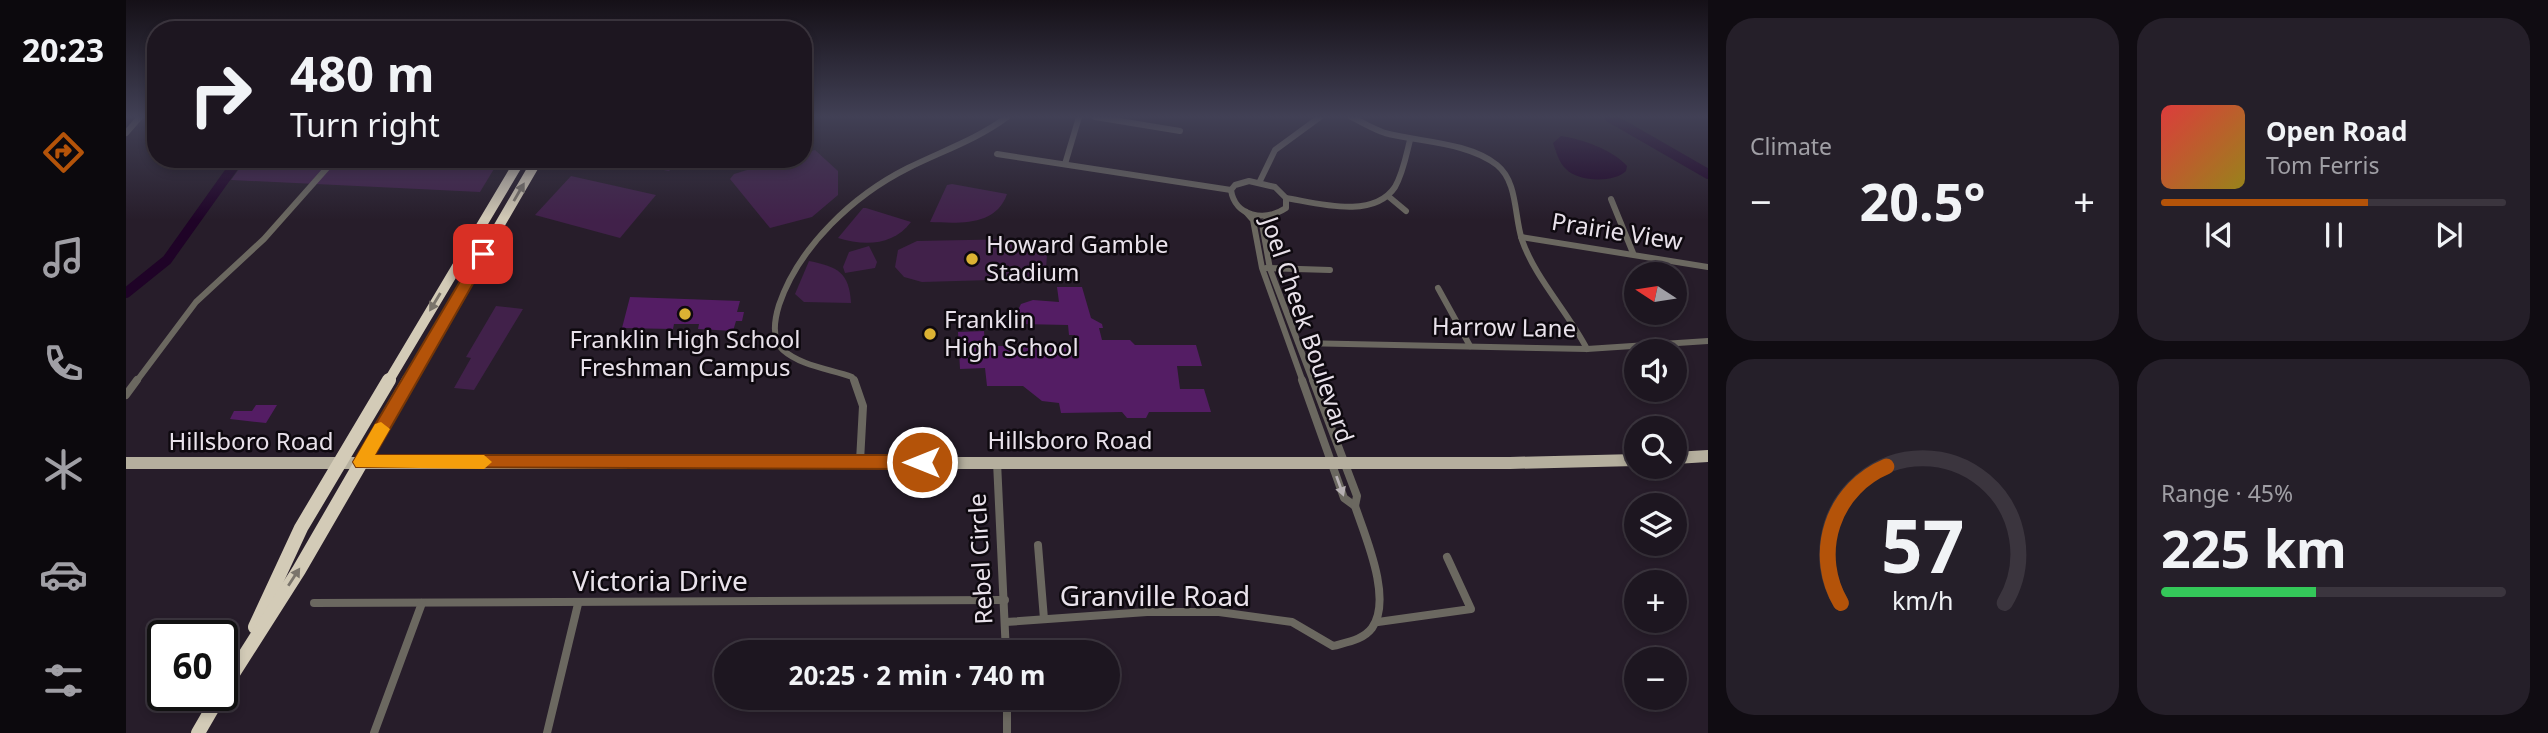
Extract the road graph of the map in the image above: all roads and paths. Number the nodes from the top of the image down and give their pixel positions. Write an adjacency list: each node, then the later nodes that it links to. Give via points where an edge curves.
1 (949, 151): 35 (street, via 868,192 785,285 776,317 780,346 793,357 852,376 859,384)
2 (1069, 151): 7 (street)
3 (1273, 151): 11 (street)
4 (1407, 151): 13 (street)
5 (1467, 151): 19 (street, via 1497,166 1513,193)
6 (997, 154): 7 (street)
7 (1065, 164): 12 (street)
8 (327, 168): 29 (street, via 264,239 196,302)
9 (516, 168): 39 (highway, one-way to 39)
10 (533, 168): 37 (highway, one-way to 10)
11 (1259, 181): 12 (street, via 1242,182); 14 (street)
12 (1231, 190): 17 (street, Joel Cheek Boulevard, via 1232,201)
13 (1388, 196): 14 (street, via 1336,207); 16 (street)
14 (1286, 198): 18 (street, via 1286,208)
15 (1611, 199): 20 (street)
16 (1406, 211)
17 (1246, 212): 18 (street); 22 (street, Joel Cheek Boulevard, via 1253,220)
18 (1270, 216): 22 (street, Joel Cheek Boulevard, via 1262,224)
19 (1521, 237): 20 (street, Prairie View); 28 (street, via 1531,262)
20 (1633, 253): 21 (street, Prairie View)
21 (1708, 267)
22 (1266, 268): 23 (street); 26 (street, Joel Cheek Boulevard); 31 (street, Joel Cheek Boulevard)
23 (1330, 270)
24 (1438, 288): 27 (street)
25 (1708, 341): 28 (street, Harrow Lane)
26 (1299, 343): 27 (street, Harrow Lane); 30 (street, Joel Cheek Boulevard)
27 (1470, 346): 28 (street, Harrow Lane)
28 (1587, 349)
29 (126, 395)
30 (1328, 422): 31 (street); 36 (street, Joel Cheek Boulevard)
31 (1318, 424): 36 (street, Joel Cheek Boulevard)
32 (1708, 456): 33 (main road)
33 (1687, 457)
34 (1624, 460): 36 (main road, Hillsboro Road)
35 (860, 461): 37 (main road, Hillsboro Road); 40 (main road, Hillsboro Road)
36 (1337, 461): 40 (main road, Hillsboro Road); 41 (street, via 1357,496); 41 (street, one-way to 41, via 1344,498)
37 (362, 462): 39 (main road, Hillsboro Road); 52 (highway, one-way to 37)
38 (126, 463): 39 (main road, Hillsboro Road)
39 (339, 463): 52 (highway, via 285,557)
40 (997, 463): 44 (street, Rebel Circle)
41 (1355, 506): 50 (street, via 1381,599)
42 (1038, 545): 48 (street, Granville Road)
43 (1447, 557): 50 (street, Granville Road, via 1471,609)
44 (1006, 600): 47 (street, Victoria Drive); 49 (street, Rebel Circle)
45 (314, 603): 46 (street, Victoria Drive)
46 (422, 603): 47 (street, Victoria Drive); 57 (street)
47 (578, 604): 58 (street)
48 (1044, 619): 49 (street, Granville Road); 50 (street, Granville Road, via 1175,612 1251,617 1289,621 1334,646 1368,634)
49 (1006, 622): 51 (street, Rebel Circle)
50 (1378, 622)
51 (1006, 640)
52 (243, 654): 53 (highway)
53 (238, 663)
54 (1007, 710): 59 (street)
55 (211, 711): 56 (highway)
56 (198, 733)
57 (374, 733)
58 (547, 733)
59 (1007, 733)

